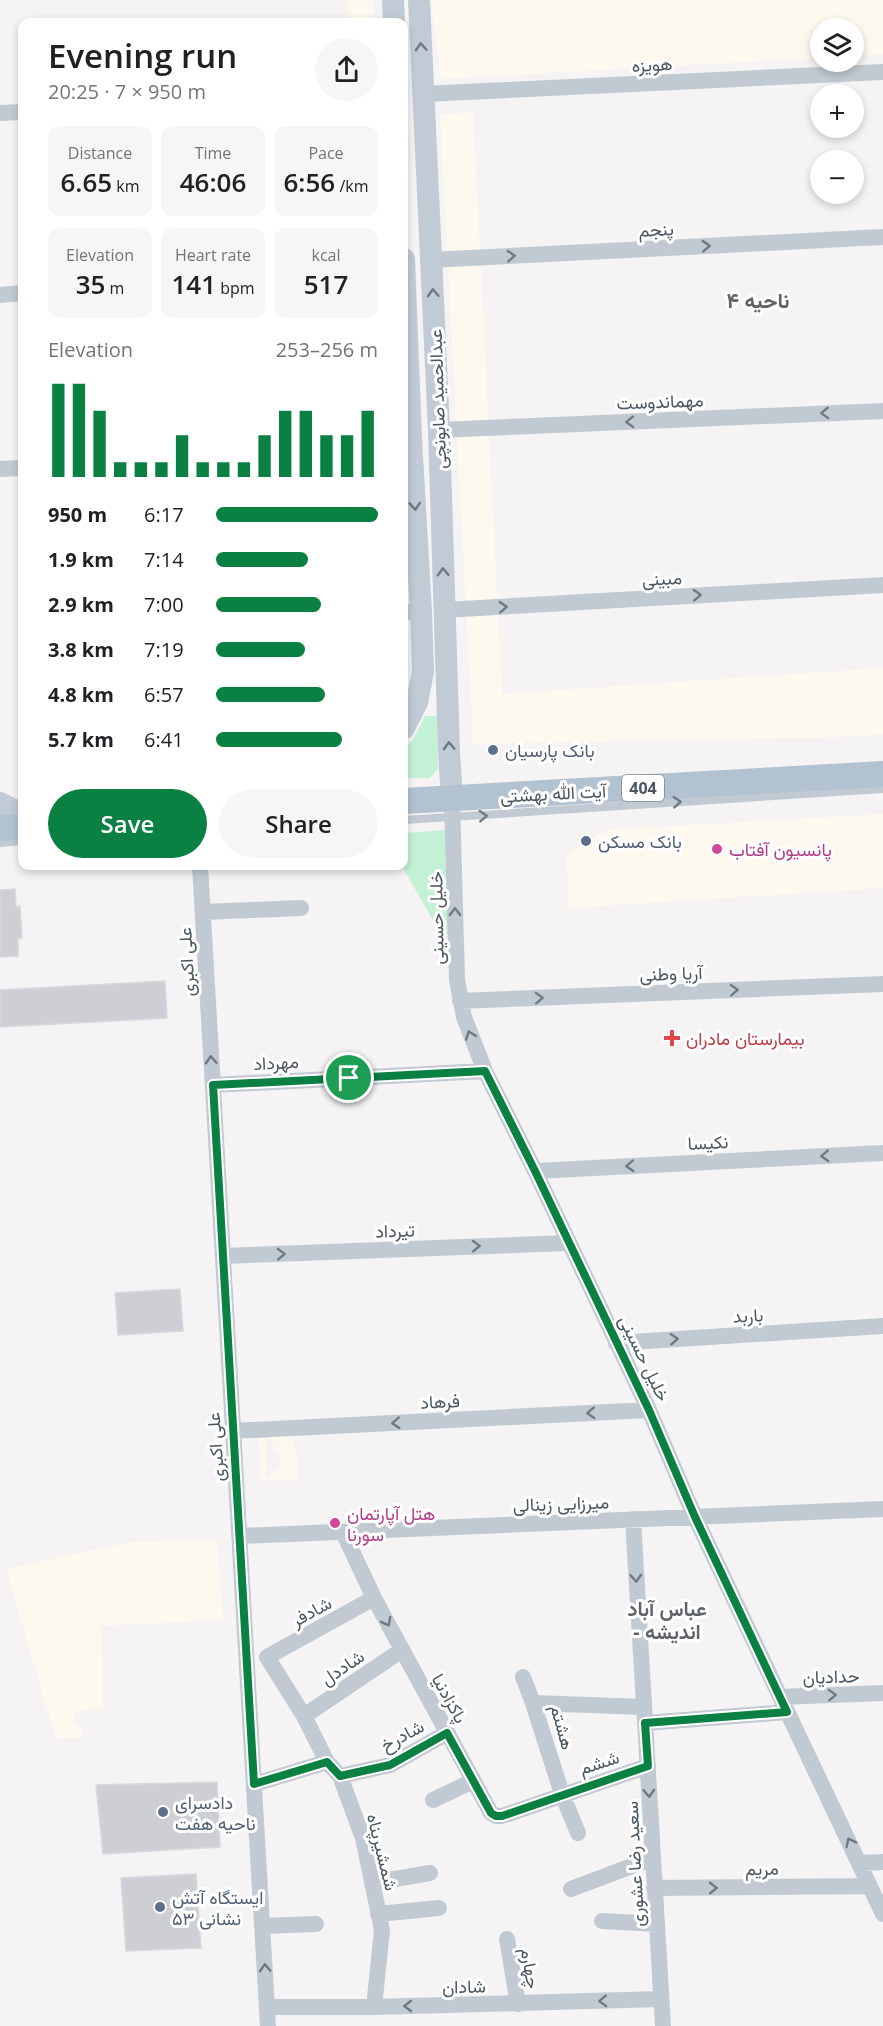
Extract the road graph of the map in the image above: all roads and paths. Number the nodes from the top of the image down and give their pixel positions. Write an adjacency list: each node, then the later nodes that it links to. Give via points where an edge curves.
1 (393, 0): 3 (main road)
2 (419, 0): 5 (main road, عبدالحمید صابونچی, one-way to 2)
3 (394, 18)
4 (883, 72): 5 (street, هویزه)
5 (414, 94): 9 (main road, عبدالحمید صابونچی)
6 (18, 112): 7 (street)
7 (0, 113)
8 (883, 237): 9 (street, پنجم, one-way to 8)
9 (432, 260): 13 (main road, عبدالحمید صابونچی, one-way to 9)
10 (18, 293): 11 (street)
11 (0, 295)
12 (883, 411): 13 (street, مهماندوست, one-way to 13)
13 (439, 430): 18 (main road, عبدالحمید صابونچی, one-way to 13)
14 (18, 468): 15 (street)
15 (0, 469)
16 (408, 473): 19 (main road, عبدالحمید صابونچی, one-way to 19)
17 (883, 585): 18 (street, مبینی, one-way to 17)
18 (444, 610): 19 (main road); 25 (main road, عبدالحمید صابونچی, one-way to 18)
19 (412, 611): 20 (main road, عبدالحمید صابونچی, via 423,672 420,693)
20 (408, 721)
21 (883, 774): 25 (main road, آیت الله بهشتی / 404)
22 (883, 789): 25 (lane, one-way to 22)
23 (408, 802): 25 (main road, آیت الله بهشتی / 404)
24 (0, 803): 26 (main road)
25 (453, 808): 27 (lane); 36 (street, خلیل حسینی, one-way to 25)
26 (18, 812)
27 (408, 819)
28 (18, 827): 29 (main road)
29 (0, 828)
30 (18, 841): 31 (lane)
31 (0, 843)
32 (200, 870): 34 (street, علی‌ اکبری)
33 (301, 908): 34 (street)
34 (203, 912): 38 (street, علی‌ اکبری, one-way to 34)
35 (883, 984): 36 (street, آریا وطنی, one-way to 35)
36 (460, 1001): 37 (street, خلیل حسینی, one-way to 36)
37 (485, 1071): 38 (street, مهرداد); 40 (street, خلیل حسینی)
38 (213, 1085): 42 (street, علی‌ اکبری)
39 (883, 1153): 40 (street, نکیسا, one-way to 40)
40 (535, 1171): 41 (street, خلیل حسینی)
41 (569, 1243): 42 (street, تیرداد, one-way to 41); 44 (street, خلیل حسینی)
42 (223, 1256): 46 (street, علی‌ اکبری)
43 (883, 1326): 44 (street, باربد, one-way to 43)
44 (616, 1343): 45 (street, خلیل حسینی)
45 (649, 1410): 46 (street, فرهاد, one-way to 46); 48 (street, خلیل حسینی)
46 (233, 1431): 51 (street, علی‌ اکبری)
47 (883, 1509): 48 (street, میرزایی زینالی)
48 (695, 1517): 49 (street, میرزایی زینالی); 58 (street, خلیل حسینی)
49 (633, 1519): 50 (street, میرزایی زینالی); 59 (street, سعید رضا عشوری, one-way to 59)
50 (342, 1532): 51 (street, میرزایی زینالی); 52 (street, پاکزادنیا)
51 (240, 1536): 66 (street, علی‌ اکبری)
52 (374, 1598): 53 (street, پاکزادنیا, one-way to 53); 54 (street, شادفر)
53 (402, 1650): 60 (street, شاددل); 61 (street, پاکزادنیا)
54 (267, 1657): 60 (street, شمشیرپناه)
55 (523, 1677): 57 (street)
56 (883, 1693): 58 (street, حدادیان, one-way to 56)
57 (533, 1703): 59 (street, هشتم); 67 (street, هشتم)
58 (784, 1705): 59 (street, حدادیان); 72 (street, خلیل حسینی, one-way to 58)
59 (644, 1715): 63 (street, سعید رضا عشوری)
60 (304, 1716): 62 (street, شمشیرپناه)
61 (447, 1733): 64 (street, شادرخ, via 390,1765); 65 (street, پاکزادنیا)
62 (327, 1762): 64 (street, شمشیرپناه); 66 (street)
63 (648, 1766): 67 (street, ششم); 70 (street, سعید رضا عشوری, one-way to 70)
64 (340, 1776): 74 (street, شمشیرپناه, via 363,1838)
65 (473, 1781): 67 (street, پاکزادنیا, via 496,1816); 68 (street)
66 (254, 1784): 84 (street, علی‌ اکبری)
67 (562, 1794): 69 (street, هشتم)
68 (433, 1800)
69 (578, 1833)
70 (653, 1858): 76 (street, سعید رضا عشوری); 77 (street)
71 (883, 1862): 72 (street)
72 (860, 1863): 75 (street, خلیل حسینی)
73 (430, 1873): 74 (street)
74 (372, 1883): 79 (street, شمشیرپناه)
75 (870, 1886): 76 (street, مریم, one-way to 75); 80 (street, خلیل حسینی)
76 (654, 1888): 83 (street, سعید رضا عشوری)
77 (571, 1889)
78 (439, 1908): 79 (street)
79 (378, 1914): 89 (street, شمشیرپناه, via 382,1930)
80 (883, 1914)
81 (602, 1921): 83 (street)
82 (316, 1924): 84 (street)
83 (657, 1924): 86 (street, سعید رضا عشوری)
84 (262, 1926): 88 (street, علی‌ اکبری, one-way to 84)
85 (507, 1939): 87 (street, چهارم)
86 (661, 1999): 87 (street, شادان, one-way to 87); 91 (street, سعید رضا عشوری)
87 (518, 2004): 89 (street, شادان, one-way to 89)
88 (267, 2007): 89 (street, شادان); 90 (street, علی‌ اکبری)
89 (374, 2007)
90 (268, 2026)
91 (663, 2026)

